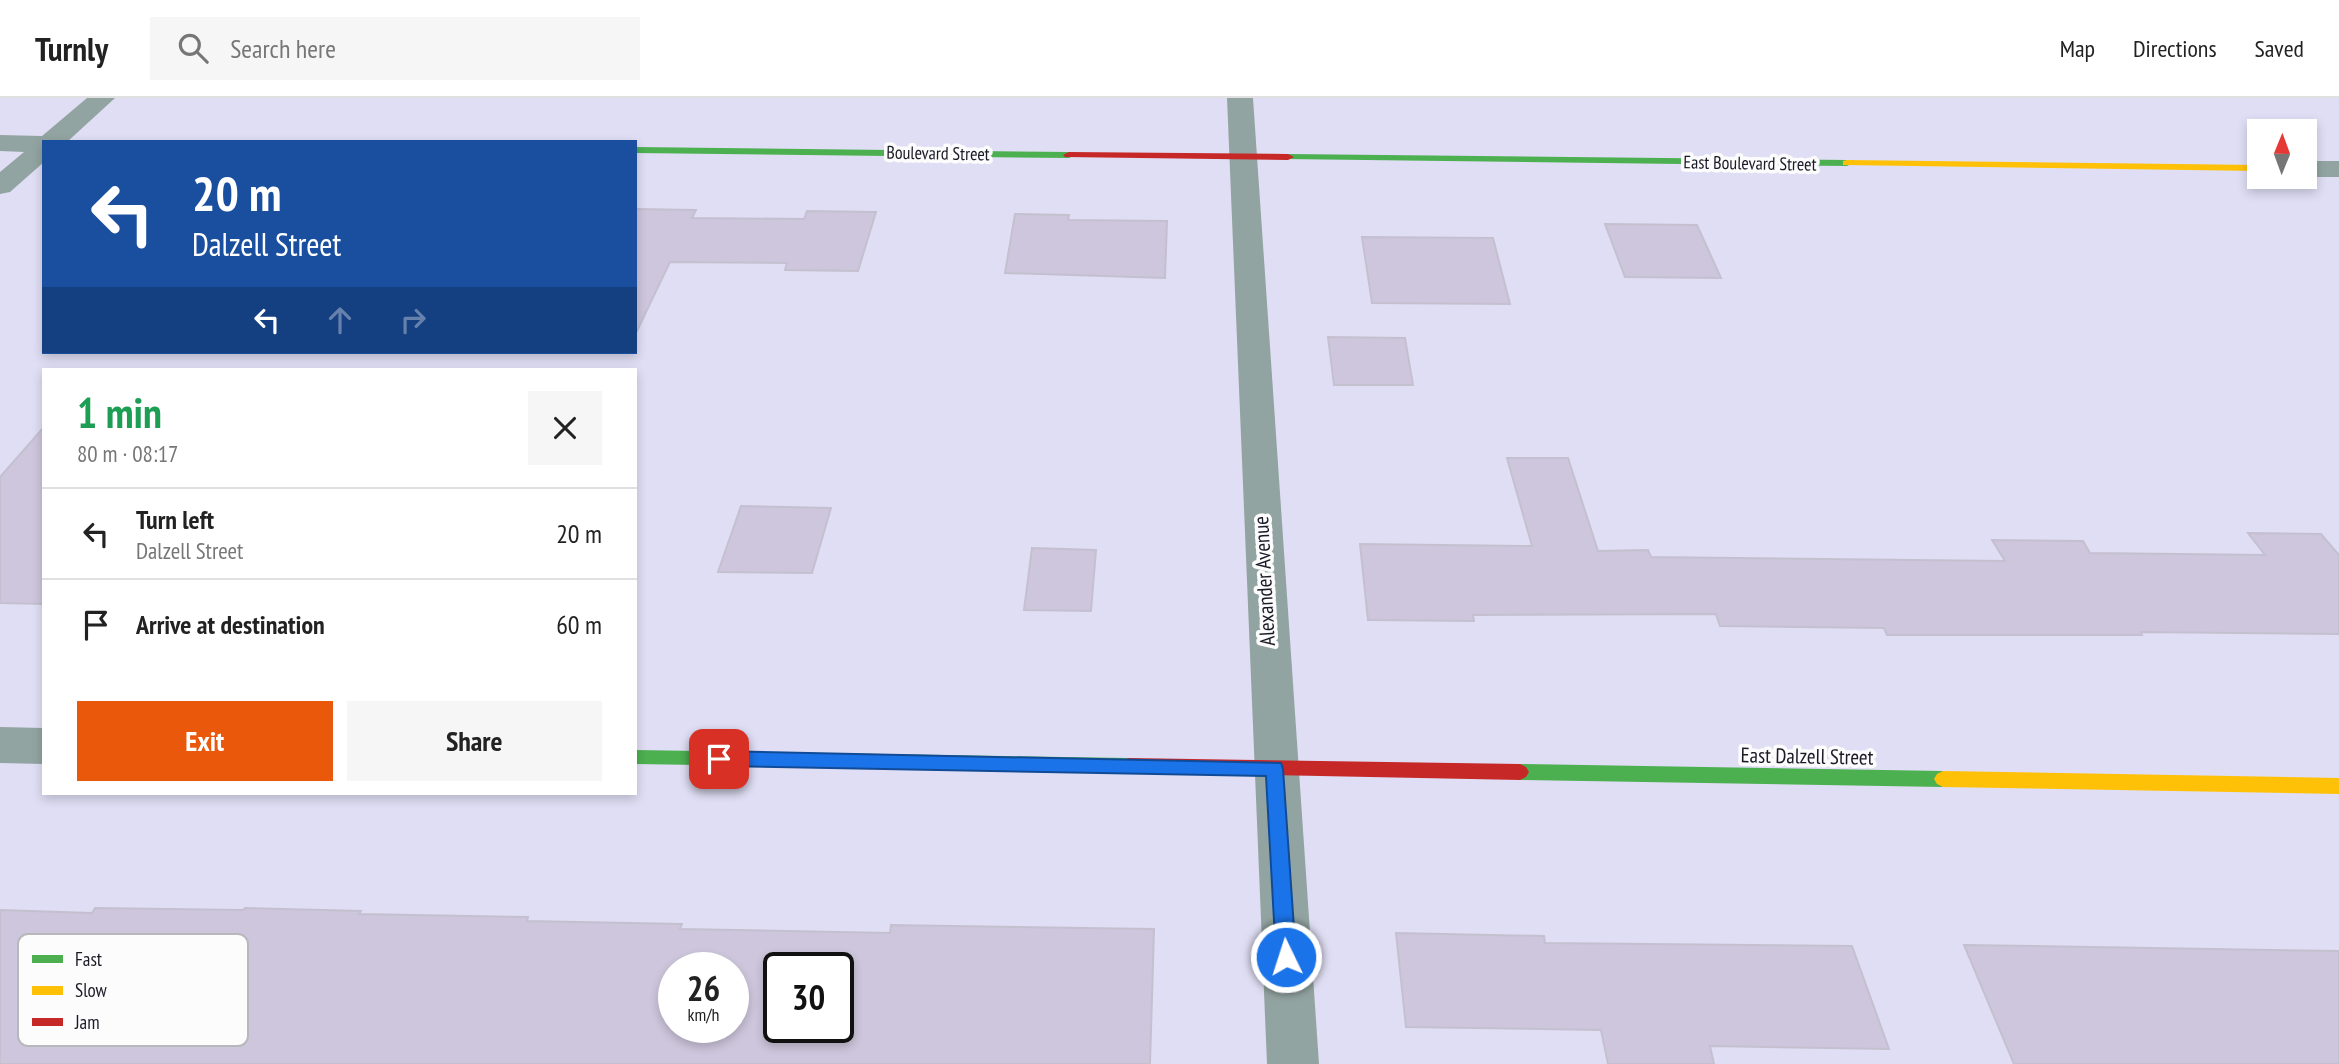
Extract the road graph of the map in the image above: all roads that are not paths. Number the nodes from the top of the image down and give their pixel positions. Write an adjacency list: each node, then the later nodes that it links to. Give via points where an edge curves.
1 (102, 98): 3 (street)
2 (1240, 98): 8 (street, Alexander Avenue)
3 (53, 140)
4 (0, 143): 5 (street)
5 (42, 146)
6 (42, 148): 12 (street)
7 (637, 149): 8 (street, Boulevard Street)
8 (1242, 158): 9 (street, East Boulevard Street); 16 (street, Alexander Avenue)
9 (2247, 169)
10 (2317, 169): 11 (street)
11 (2339, 169)
12 (0, 186)
13 (0, 746): 14 (street)
14 (42, 746)
15 (637, 757): 16 (street, East Dalzell Street)
16 (1274, 769): 17 (street, East Dalzell Street); 18 (street, Alexander Avenue)
17 (2339, 786)
18 (1293, 1064)

